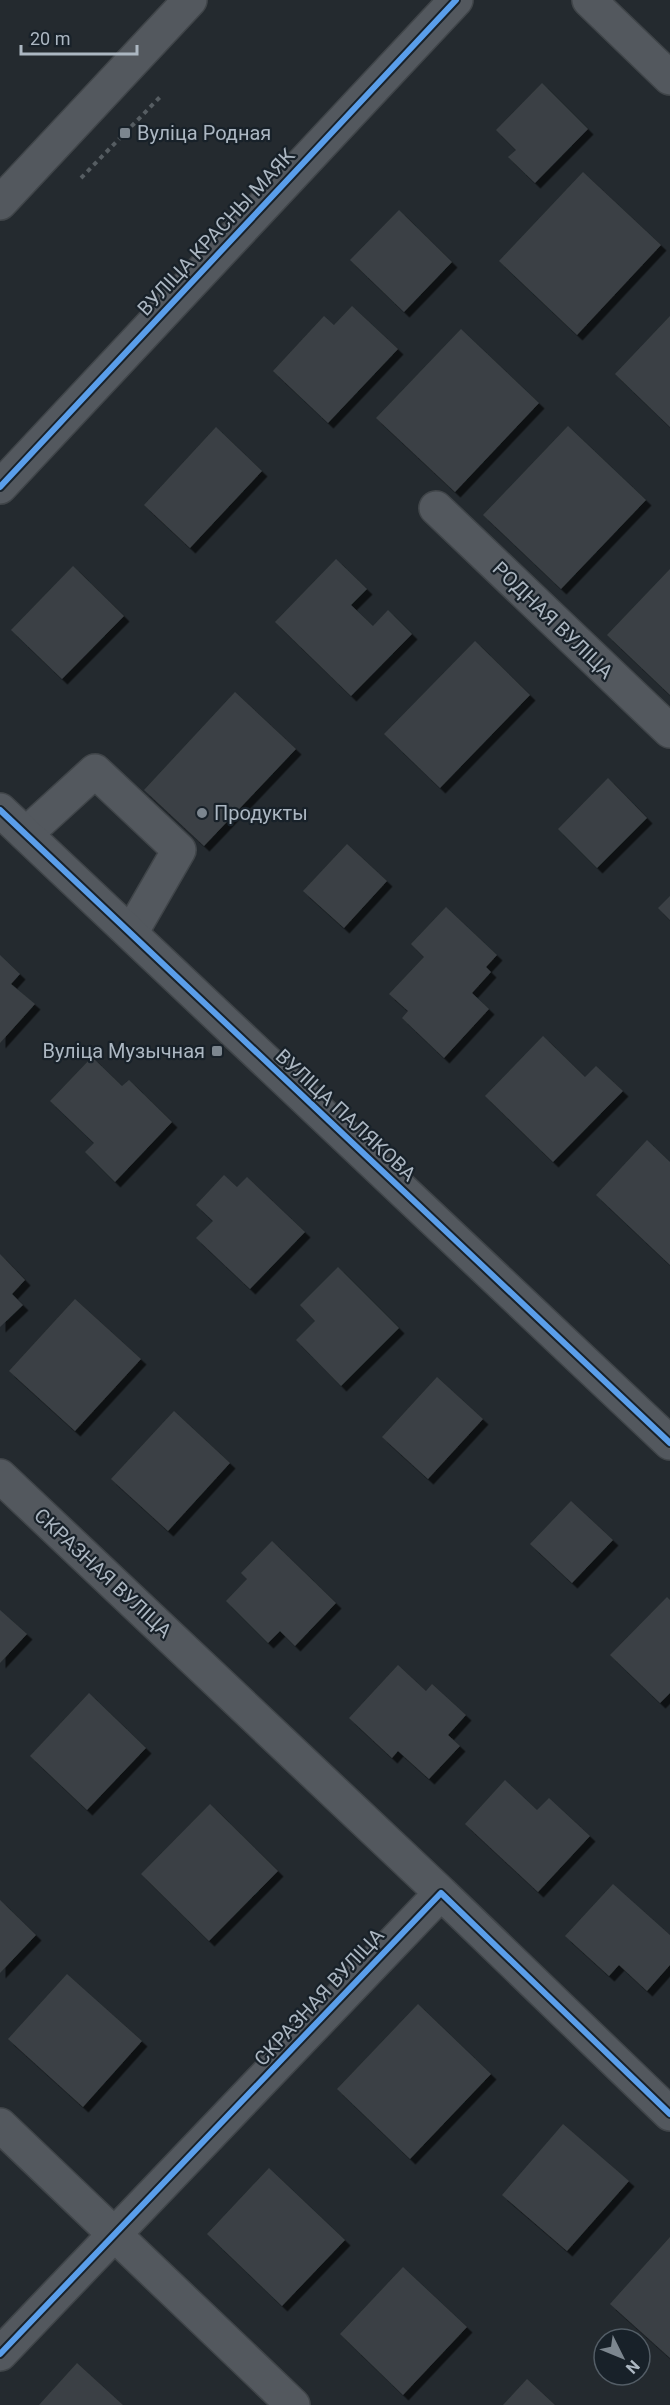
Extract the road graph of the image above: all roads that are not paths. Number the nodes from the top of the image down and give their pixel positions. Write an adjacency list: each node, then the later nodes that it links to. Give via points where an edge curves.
1 (190, 0): 5 (street)
2 (456, 0): 6 (street, ВУЛІЦА КРАСНЫ МАЯК)
3 (589, 0): 4 (street)
4 (670, 78)
5 (0, 203)
6 (0, 487)
7 (436, 508): 8 (street, РОДНАЯ ВУЛІЦА)
8 (670, 731)
9 (0, 810): 10 (street, ВУЛІЦА ПАЛЯКОВА)
10 (26, 834): 11 (street, ВУЛІЦА ПАЛЯКОВА); 11 (street, via 95,771 179,850)
11 (131, 933): 12 (street, ВУЛІЦА ПАЛЯКОВА)
12 (670, 1443)
13 (0, 1476): 14 (street, СКРАЗНАЯ ВУЛІЦА)
14 (441, 1893): 15 (street, СКРАЗНАЯ ВУЛІЦА); 17 (street, СКРАЗНАЯ ВУЛІЦА)
15 (670, 2114)
16 (0, 2125): 17 (street)
17 (116, 2235): 18 (street, СКРАЗНАЯ ВУЛІЦА); 19 (street)
18 (0, 2354)
19 (293, 2405)

